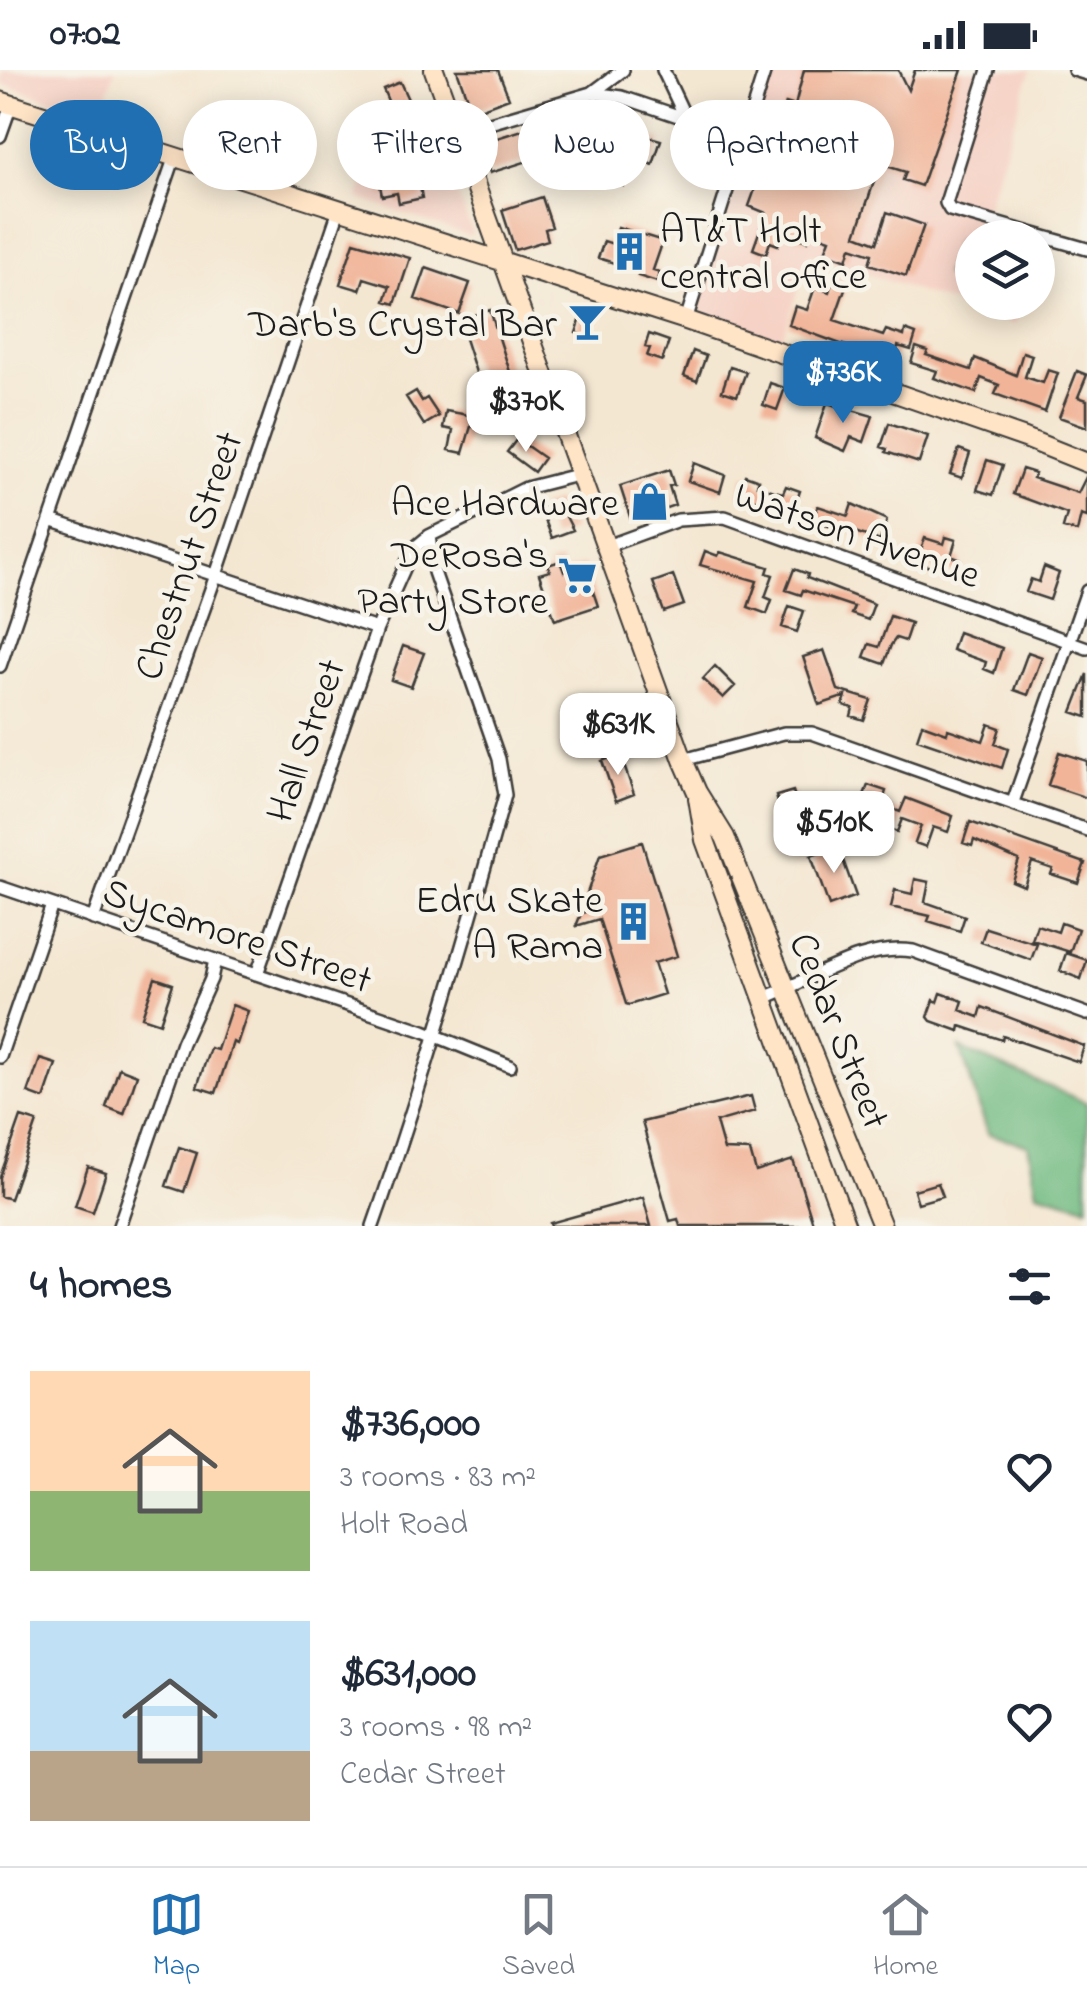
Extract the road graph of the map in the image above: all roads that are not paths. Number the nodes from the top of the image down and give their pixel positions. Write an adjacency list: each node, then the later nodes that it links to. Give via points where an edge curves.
1 (434, 70): 9 (main road)
2 (623, 70): 8 (street)
3 (663, 70): 10 (street)
4 (765, 70): 11 (street)
5 (988, 70): 20 (street, via 946,203 950,210)
6 (1074, 70): 7 (street)
7 (1087, 74)
8 (592, 93): 13 (street); 14 (street)
9 (444, 100)
10 (677, 100)
11 (755, 100)
12 (5, 103): 15 (street); 16 (main road)
13 (670, 114)
14 (498, 121)
15 (0, 136)
16 (175, 156): 19 (main road); 25 (street)
17 (477, 190): 21 (main road)
18 (727, 190): 22 (street)
19 (339, 210): 21 (main road); 28 (street, Chestnut Street)
20 (1087, 249)
21 (503, 262): 22 (main road); 24 (main road)
22 (686, 320): 23 (main road)
23 (1087, 463)
24 (581, 474): 26 (street, via 526,488); 27 (main road)
25 (50, 520): 28 (street); 33 (street)
26 (430, 536): 30 (street, Hall Street, via 408,560); 46 (street, via 434,572 499,758 505,795)
27 (606, 546): 31 (street, Watson Avenue, via 678,520 725,517); 34 (main road)
28 (215, 578): 30 (street); 40 (street, Chestnut Street)
29 (1087, 591): 31 (street)
30 (378, 629): 42 (street, Hall Street)
31 (1069, 642): 32 (street, Watson Avenue); 36 (street)
32 (1087, 648)
33 (0, 666)
34 (683, 760): 35 (main road); 36 (street, via 800,731)
35 (697, 792): 43 (main road, Cedar Street, via 725,837); 44 (main road, Cedar Street, via 705,840)
36 (1013, 802): 37 (street)
37 (1087, 830)
38 (0, 887): 39 (street, Sycamore Street)
39 (52, 905): 40 (street, Sycamore Street); 47 (street)
40 (93, 920): 41 (street, Sycamore Street)
41 (215, 960): 42 (street, Sycamore Street); 51 (street)
42 (257, 974): 46 (street, Sycamore Street)
43 (787, 990): 44 (street); 45 (street, via 896,948); 50 (main road, Cedar Street)
44 (764, 998): 49 (main road, Cedar Street)
45 (1087, 1014)
46 (434, 1035): 48 (street, Sycamore Street); 52 (street)
47 (0, 1056)
48 (510, 1066)
49 (804, 1108): 50 (main road, via 827,1107); 53 (main road, Cedar Street)
50 (851, 1146): 54 (main road, Cedar Street)
51 (119, 1226)
52 (373, 1226)
53 (846, 1226)
54 (882, 1226)

